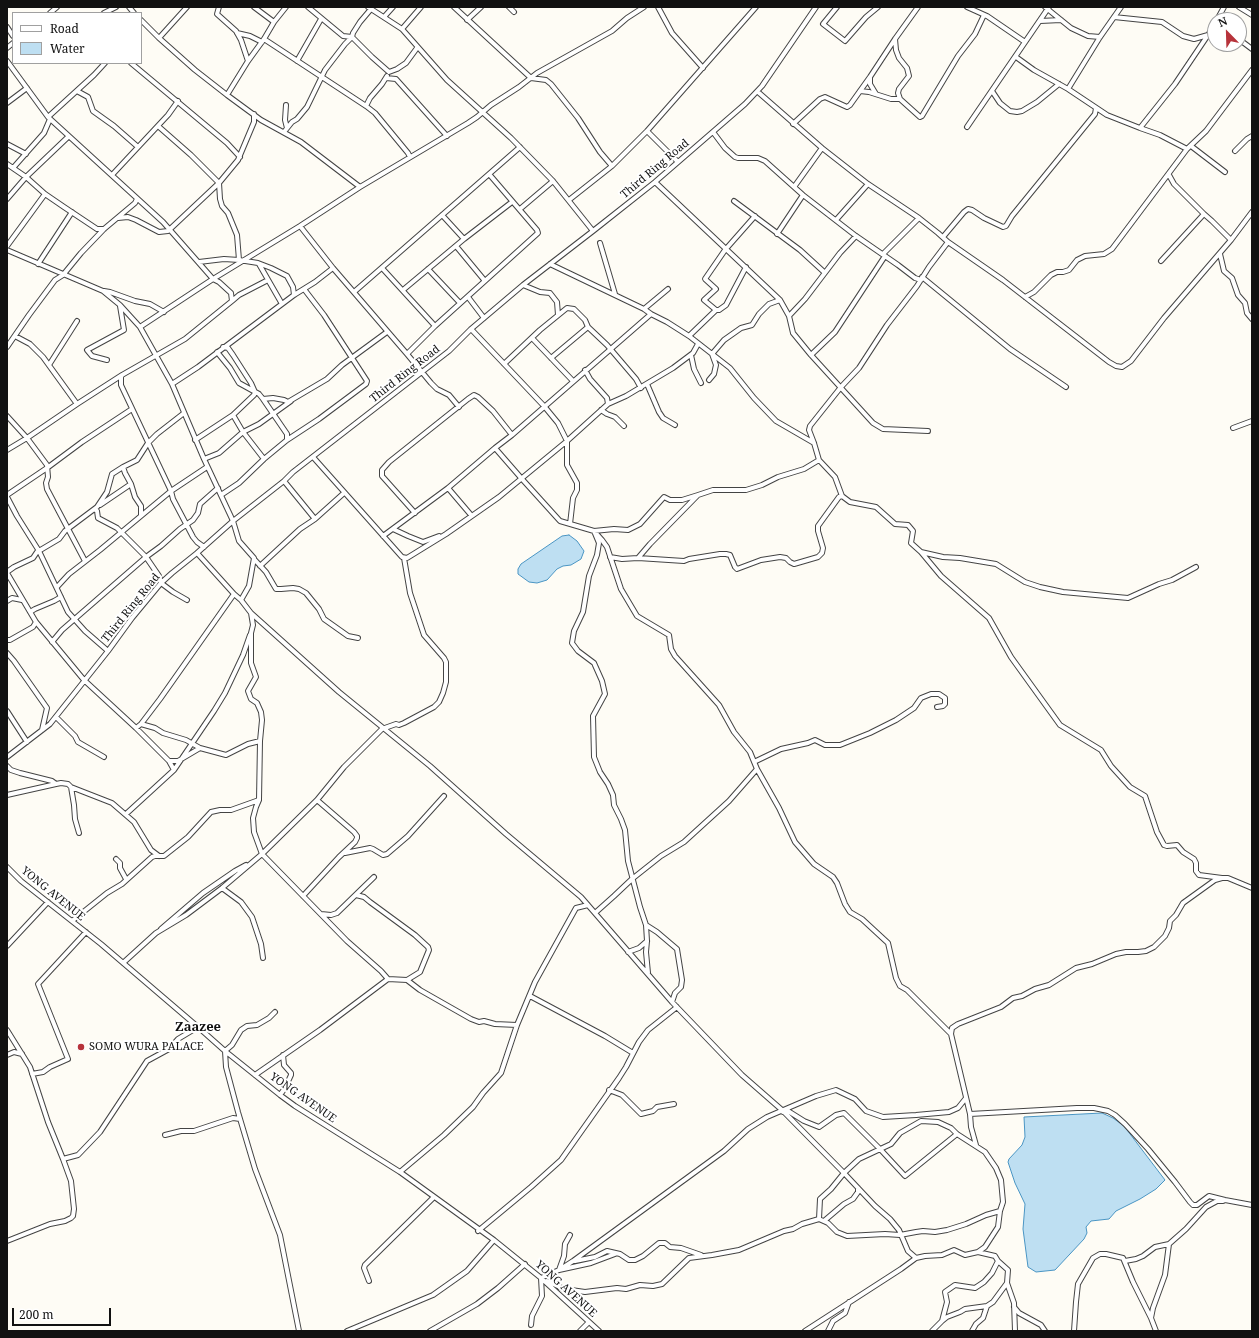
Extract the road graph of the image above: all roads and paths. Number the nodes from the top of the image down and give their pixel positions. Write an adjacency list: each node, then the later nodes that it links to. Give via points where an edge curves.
1 (116, 7): 24 (street)
2 (187, 7): 42 (street)
3 (219, 7): 37 (street, via 217,14)
4 (254, 7): 35 (street)
5 (286, 7): 35 (street)
6 (308, 7): 30 (street)
7 (393, 7): 28 (street)
8 (421, 7): 36 (street)
9 (454, 7): 31 (street)
10 (481, 7): 31 (street)
11 (509, 7): 25 (street)
12 (644, 7): 59 (street, via 612,31)
13 (658, 7): 53 (street, via 672,33)
14 (756, 7): 53 (street)
15 (816, 7): 66 (street, Third Ring Road)
16 (837, 7): 17 (street, via 823,24 845,41)
17 (878, 7)
18 (918, 7): 43 (street)
19 (967, 7): 26 (street)
20 (1121, 7): 29 (street)
21 (1239, 7): 27 (street)
22 (370, 8): 28 (street); 40 (street)
23 (1047, 8): 32 (street); 34 (street)
24 (110, 12)
25 (514, 12)
26 (984, 15): 45 (street); 69 (street, via 975,34 958,56 922,116)
27 (1252, 15)
28 (384, 17): 36 (street)
29 (1114, 17): 38 (street, via 1162,22 1183,36 1194,39); 41 (street)
30 (321, 19): 40 (street, via 344,36); 50 (street)
31 (467, 20): 59 (street)
32 (1061, 20): 34 (street); 41 (street, via 1082,34)
33 (142, 21): 42 (street)
34 (1040, 21): 45 (street)
35 (274, 22): 44 (street)
36 (402, 29): 46 (street)
37 (237, 33): 44 (street); 49 (street)
38 (1207, 35)
39 (1207, 36): 81 (street, via 1175,84)
40 (352, 37): 55 (street); 56 (street)
41 (1100, 37): 62 (street)
42 (159, 38): 68 (street)
43 (895, 38): 57 (street); 69 (street, via 896,50 909,76 899,89)
44 (263, 41): 49 (street); 50 (street)
45 (1025, 42): 47 (street)
46 (417, 48): 55 (street, via 406,63); 75 (street, via 447,80)
47 (1016, 57): 60 (street); 65 (street)
48 (7, 61): 61 (street)
49 (248, 61): 68 (street)
50 (297, 61): 56 (street)
51 (104, 64): 63 (street)
52 (132, 64): 70 (street)
53 (703, 68): 83 (street)
54 (1252, 70): 92 (street, via 1206,131)
55 (389, 72): 58 (street)
56 (322, 77): 73 (street); 82 (street, via 307,107)
57 (870, 77): 64 (street); 67 (street, via 870,84)
58 (386, 78): 73 (street); 85 (street, via 396,79)
59 (531, 78): 75 (street); 99 (street, via 546,80 556,90)
60 (1060, 84): 62 (street); 65 (street, via 1037,102 1017,112 1010,111 1000,103)
61 (27, 88): 71 (street); 77 (street)
62 (1068, 89): 74 (street)
63 (77, 91): 77 (street); 89 (street, via 88,97 93,111)
64 (860, 91): 67 (street); 78 (street, via 846,107 826,97 820,99)
65 (992, 91): 80 (street)
66 (758, 92): 78 (street); 84 (street, Third Ring Road)
67 (876, 94): 69 (street)
68 (227, 95): 76 (street)
69 (900, 99)
70 (178, 102): 79 (street); 95 (street)
71 (7, 103)
72 (286, 105): 82 (street)
73 (366, 106): 96 (street, via 375,113)
74 (1096, 108): 81 (street); 134 (street, via 1095,114 1006,226 1003,227 968,209)
75 (483, 111): 85 (street); 90 (street)
76 (254, 114): 82 (street); 95 (street, via 254,122)
77 (49, 118): 87 (street); 94 (street, via 44,133)
78 (793, 124): 91 (street)
79 (158, 126): 89 (street); 108 (street)
80 (967, 127)
81 (1140, 128): 92 (street)
82 (285, 130): 111 (street)
83 (647, 131): 97 (street); 99 (street)
84 (713, 132): 97 (street, Third Ring Road); 110 (street, via 735,157 762,159)
85 (447, 136): 96 (street)
86 (1252, 136): 93 (street)
87 (68, 137): 103 (street); 105 (street)
88 (7, 144): 94 (street)
89 (138, 147): 103 (street)
90 (520, 147): 102 (street); 106 (street)
91 (822, 148): 109 (street); 110 (street)
92 (1189, 148): 101 (street); 104 (street)
93 (1235, 151)
94 (26, 154): 100 (street)
95 (240, 157): 108 (street)
96 (410, 157): 111 (street)
97 (678, 162): 107 (street, Third Ring Road)
98 (7, 165): 100 (street)
99 (612, 166): 116 (street)
100 (13, 168): 105 (street)
101 (1225, 172)
102 (489, 174): 118 (street); 123 (street)
103 (112, 175): 115 (street)
104 (1169, 175): 122 (street, via 1174,184); 170 (street, via 1112,249 1104,254 1077,260 1069,270 1051,275)
105 (26, 177): 112 (street); 114 (street)
106 (553, 181): 116 (street); 119 (street)
107 (655, 182): 131 (street, Third Ring Road); 142 (street)
108 (219, 183): 130 (street); 145 (street, via 220,199 235,229)
109 (868, 184): 126 (street); 127 (street)
110 (794, 187): 113 (street)
111 (360, 188): 128 (street)
112 (45, 194): 120 (street); 139 (street)
113 (803, 195): 127 (street); 132 (street)
114 (7, 199)
115 (137, 199): 125 (street); 130 (street)
116 (569, 200): 131 (street)
117 (734, 201): 124 (street)
118 (512, 202): 119 (street); 135 (street)
119 (520, 209): 160 (street, via 538,233)
120 (72, 212): 129 (street, via 97,229); 149 (street)
121 (1252, 212): 136 (street)
122 (1204, 214): 136 (street); 146 (street)
123 (442, 215): 135 (street); 153 (street)
124 (755, 216): 132 (street); 142 (street)
125 (118, 218): 129 (street); 130 (street, via 128,217 159,232)
126 (919, 218): 134 (street); 144 (street)
127 (836, 220): 133 (street)
128 (300, 226): 145 (street); 152 (street)
129 (104, 229): 156 (street)
130 (169, 230): 147 (street)
131 (593, 231): 150 (street, Third Ring Road)
132 (777, 234): 155 (street, via 800,250)
133 (856, 236): 144 (street); 155 (street)
134 (943, 237): 137 (street)
135 (464, 239): 140 (street)
136 (1231, 240): 143 (street)
137 (948, 242): 158 (street); 170 (street)
138 (600, 243): 167 (street)
139 (7, 246)
140 (456, 246): 154 (street); 160 (street)
141 (7, 250): 149 (street)
142 (725, 250): 151 (street); 177 (street, via 705,279 716,289 704,300)
143 (1220, 254): 170 (street, via 1164,318 1131,361 1122,367 1109,362); 183 (street, via 1224,270 1232,278 1238,295 1245,302 1247,313)
144 (884, 255): 158 (street, via 915,278); 201 (street, via 835,332)
145 (241, 260): 147 (street); 148 (street); 157 (street)
146 (1161, 260)
147 (199, 262): 157 (street)
148 (258, 263): 159 (street); 168 (street, via 287,276)
149 (38, 264): 156 (street)
150 (550, 264): 161 (street, Third Ring Road); 167 (street)
151 (746, 267): 171 (street); 177 (street, via 726,305)
152 (333, 268): 162 (street); 166 (street)
153 (382, 268): 164 (street); 166 (street)
154 (428, 269): 164 (street); 173 (street)
155 (824, 272): 181 (street)
156 (63, 275): 165 (street); 190 (street, via 55,280)
157 (213, 279): 172 (street, via 231,293); 178 (street)
158 (922, 279): 216 (street, via 859,368); 217 (street, via 1010,349)
159 (268, 280): 172 (street); 174 (street)
160 (485, 281): 169 (street)
161 (523, 285): 180 (street, via 550,294 557,302); 182 (street, Third Ring Road)
162 (304, 289): 168 (street); 203 (street)
163 (668, 289): 176 (street)
164 (403, 290): 185 (street)
165 (103, 291): 175 (street); 178 (street, via 150,304)
166 (354, 292): 189 (street)
167 (615, 294): 176 (street)
168 (294, 295): 174 (street)
169 (468, 297): 173 (street); 182 (street)
170 (1025, 297)
171 (780, 300): 181 (street); 199 (street, via 769,304 752,324 724,340)
172 (232, 301): 202 (street, via 185,339)
173 (460, 303): 185 (street)
174 (282, 304): 195 (street)
175 (120, 305): 186 (street); 205 (street, via 124,330 87,350 92,356)
176 (644, 309): 179 (street)
177 (716, 310): 191 (street)
178 (164, 312): 186 (street)
179 (651, 314): 191 (street); 196 (street)
180 (558, 315): 187 (street, via 567,308 574,309); 192 (street)
181 (789, 316): 201 (street, via 793,333)
182 (484, 318): 188 (street, Third Ring Road)
183 (1252, 319)
184 (77, 321): 207 (street)
185 (435, 326): 198 (street)
186 (140, 327): 202 (street)
187 (588, 327): 196 (street); 204 (street)
188 (472, 329): 206 (street); 209 (street, Third Ring Road)
189 (387, 332): 198 (street); 203 (street)
190 (15, 336): 194 (street); 207 (street, via 30,344)
191 (689, 336): 193 (street)
192 (532, 338): 204 (street); 206 (street)
193 (698, 344): 199 (street); 200 (street)
194 (7, 347)
195 (223, 347): 197 (street); 219 (street, via 228,348 233,355)
196 (610, 349): 208 (street); 218 (street)
197 (217, 352): 214 (street); 219 (street, via 239,383)
198 (407, 354): 209 (street)
199 (712, 354): 211 (street, via 716,366); 246 (street, via 730,368 776,421)
200 (691, 355): 213 (street); 215 (street)
201 (811, 355): 216 (street)
202 (156, 356): 210 (street); 214 (street)
203 (352, 357): 221 (street, via 327,379); 240 (street, via 367,378 366,384)
204 (551, 358): 212 (street)
205 (107, 360)
206 (504, 364): 224 (street)
207 (49, 365): 222 (street)
208 (586, 370): 212 (street); 223 (street, via 593,383 607,398)
209 (422, 372): 225 (street, via 437,389 449,395); 249 (street, Third Ring Road)
210 (122, 375): 222 (street); 226 (street, via 121,385)
211 (709, 380)
212 (573, 381): 224 (street)
213 (701, 383)
214 (172, 384): 228 (street)
215 (647, 384): 218 (street); 233 (street, via 663,418)
216 (841, 387): 236 (street, via 873,423 883,429); 246 (street, via 810,426)
217 (1066, 387)
218 (641, 388): 223 (street)
219 (254, 392): 220 (street); 230 (street, via 254,395)
220 (263, 399): 221 (street); 229 (street)
221 (292, 401): 229 (street)
222 (77, 404): 241 (street)
223 (608, 404): 227 (street)
224 (544, 406): 239 (street); 244 (street, via 558,423)
225 (459, 407): 239 (street, via 474,395 478,397); 268 (street, via 382,470 382,476)
226 (132, 409): 245 (street); 255 (street)
227 (601, 410): 234 (street, via 615,417); 244 (street)
228 (184, 413): 242 (street); 245 (street)
229 (273, 414): 237 (street); 238 (street)
230 (233, 415): 237 (street); 242 (street)
231 (7, 416): 241 (street)
232 (1252, 421): 235 (street)
233 (676, 424)
234 (624, 426)
235 (1234, 428)
236 (928, 431)
237 (243, 432): 250 (street); 251 (street, via 219,453)
238 (286, 434): 240 (street); 243 (street)
239 (512, 435): 247 (street)
240 (294, 436): 243 (street)
241 (27, 438): 248 (street); 255 (street)
242 (195, 440): 251 (street)
243 (287, 440): 250 (street)
244 (566, 441): 256 (street); 273 (street, via 567,465 577,490 573,498)
245 (148, 443): 253 (street, via 138,460); 261 (street)
246 (814, 443): 252 (street)
247 (495, 448): 256 (street); 260 (street)
248 (7, 450)
249 (313, 457): 257 (street, Third Ring Road); 262 (street)
250 (264, 458): 263 (street, via 244,478)
251 (204, 459): 254 (street)
252 (819, 460): 264 (street, via 804,469 746,490 713,490); 266 (street, via 835,477)
253 (123, 467): 258 (street); 267 (street, via 112,474 107,492)
254 (208, 467): 259 (street); 261 (street)
255 (47, 468): 265 (street); 275 (street, via 47,489)
256 (522, 479): 270 (street); 273 (street, via 560,521)
257 (284, 481): 271 (street); 272 (street, Third Ring Road)
258 (131, 484): 267 (street); 269 (street, via 141,506)
259 (218, 488): 263 (street); 274 (street, via 200,504 198,513)
260 (448, 488): 268 (street); 270 (street)
261 (171, 491): 269 (street); 274 (street, via 172,499)
262 (344, 493): 271 (street); 280 (street)
263 (221, 495): 272 (street)
264 (698, 495): 277 (street, via 682,500 664,497 640,524 628,530); 289 (street)
265 (7, 496): 282 (street)
266 (842, 496): 283 (street, via 850,502 876,507 895,524 908,525 913,531 911,543); 289 (street, via 836,500 818,526 822,553 806,561 794,564 780,557 761,560 737,569 730,555 726,554 684,561)
267 (96, 508): 275 (street); 278 (street, via 98,518 117,528)
268 (415, 513): 276 (street)
269 (141, 515): 278 (street)
270 (471, 515): 279 (street)
271 (315, 519): 291 (street)
272 (233, 521): 281 (street, Third Ring Road); 287 (street, via 240,541)
273 (570, 524): 277 (street)
274 (187, 525): 281 (street, via 197,542); 286 (street)
275 (69, 529): 282 (street, via 59,539); 290 (street)
276 (393, 529): 279 (street, via 424,542); 280 (street)
277 (594, 531): 285 (street, via 607,547); 349 (street, via 599,544 597,555 589,576 583,612 574,631 572,643 594,663 602,681 605,694 593,716 594,757 622,819)
278 (121, 533): 286 (street); 290 (street)
279 (446, 534): 288 (street)
280 (383, 536): 288 (street)
281 (204, 547): 284 (street, Third Ring Road)
282 (38, 551): 293 (street, via 33,558); 295 (street)
283 (921, 552): 292 (street, via 996,564 1026,582 1040,587 1063,592 1128,598); 347 (street, via 941,576 989,618 1011,657 1060,725 1101,750 1130,787 1145,796 1164,845 1177,845 1194,859 1199,875)
284 (197, 553): 294 (street, Third Ring Road); 296 (street)
285 (610, 556): 289 (street, via 622,560); 328 (street, via 621,590 637,616 669,635 672,652 719,705)
286 (146, 557): 294 (street); 304 (street)
287 (254, 558): 291 (street); 300 (street, via 249,586)
288 (404, 558): 318 (street, via 410,593 424,635 446,662 446,682 439,702 434,707 404,723)
289 (638, 558)
290 (85, 561): 295 (street)
291 (260, 566): 307 (street, via 276,589 293,588 306,593 324,619 348,636)
292 (1196, 567)
293 (7, 573): 298 (street)
294 (161, 583): 299 (street); 310 (street, Third Ring Road)
295 (57, 587): 297 (street)
296 (234, 594): 300 (street); 316 (street)
297 (61, 597): 302 (street); 304 (street, via 68,612)
298 (22, 600): 301 (street, via 12,598); 302 (street)
299 (187, 600)
300 (241, 600): 303 (street)
301 (7, 601)
302 (30, 612): 305 (street)
303 (251, 613): 306 (street); 318 (street)
304 (75, 619): 309 (street); 310 (street)
305 (36, 622): 308 (street, via 33,627); 309 (street)
306 (251, 632): 320 (street, via 251,663 256,677 248,691 261,712); 322 (street, via 225,693)
307 (358, 638)
308 (7, 640)
309 (52, 642): 312 (street)
310 (108, 651): 312 (street, Third Ring Road)
311 (7, 653): 319 (street, via 47,708)
312 (84, 680): 315 (street, Third Ring Road); 317 (street)
313 (937, 707): 328 (street, via 945,704 945,698 939,694 931,694 921,698 914,708 896,720 870,733 840,744 826,745 815,740 781,749)
314 (7, 711): 321 (street)
315 (56, 717): 319 (street, Third Ring Road); 325 (street, via 78,742)
316 (141, 724): 317 (street); 322 (street)
317 (136, 728): 327 (street)
318 (382, 729): 337 (street, via 344,767); 355 (street, via 430,766)
319 (42, 730): 321 (street, Third Ring Road)
320 (260, 741): 323 (street, via 226,755); 336 (street)
321 (27, 742): 324 (street, Third Ring Road)
322 (192, 743): 323 (street); 326 (street)
323 (200, 748): 326 (street)
324 (7, 757)
325 (104, 758)
326 (180, 760): 327 (street); 331 (street)
327 (169, 761): 331 (street)
328 (754, 762): 330 (street)
329 (7, 766): 332 (street, via 11,770)
330 (757, 769): 349 (street, via 729,800 684,842); 377 (street, via 795,842 814,864 833,877 848,909 888,943 900,986 908,990)
331 (174, 770): 338 (street)
332 (56, 784): 333 (street, via 64,783); 334 (street)
333 (71, 787): 338 (street, via 103,798); 339 (street)
334 (7, 795)
335 (444, 796): 340 (street, via 408,836 387,854 383,855 370,848)
336 (259, 800): 341 (street, via 253,818 254,832); 342 (street, via 231,810 210,812 188,837 164,856)
337 (317, 800): 340 (street, via 357,836 355,842); 341 (street)
338 (126, 814): 342 (street, via 134,822 151,850)
339 (79, 833)
340 (344, 853): 353 (street)
341 (262, 854): 344 (street); 353 (street)
342 (159, 856): 348 (street, via 152,857)
343 (116, 859): 348 (street)
344 (252, 862): 350 (street); 361 (street, via 203,893)
345 (7, 867): 354 (street, YONG AVENUE)
346 (374, 877): 352 (street)
347 (1222, 878): 351 (street); 377 (street, via 1183,902 1170,921 1165,936 1154,947 1146,951 1116,954 1076,968 1049,985 1013,998 1001,1006 958,1024 952,1028)
348 (126, 879): 358 (street)
349 (632, 879): 356 (street); 359 (street)
350 (222, 888): 361 (street); 365 (street, via 241,902 252,917 261,944)
351 (1252, 888)
352 (356, 895): 357 (street, via 337,912 331,915); 369 (street, via 364,897 428,947 420,972)
353 (303, 896): 357 (street)
354 (48, 902): 358 (street, YONG AVENUE); 363 (street)
355 (588, 905): 356 (street); 370 (street, via 576,908 535,982)
356 (595, 913): 364 (street)
357 (320, 914): 368 (street)
358 (72, 921): 360 (street, YONG AVENUE)
359 (646, 925): 362 (street); 371 (street, via 677,949 682,980)
360 (86, 932): 366 (street, YONG AVENUE); 384 (street, via 38,984 68,1059 44,1072)
361 (156, 934): 366 (street)
362 (647, 941): 364 (street, via 639,948); 367 (street)
363 (7, 946)
364 (628, 952): 367 (street)
365 (262, 958)
366 (123, 963): 375 (street, YONG AVENUE)
367 (648, 974): 371 (street)
368 (388, 979): 369 (street); 383 (street)
369 (407, 980): 374 (street, via 471,1019)
370 (530, 996): 374 (street); 380 (street)
371 (672, 1002): 372 (street)
372 (677, 1007): 380 (street, via 648,1030); 391 (street, via 742,1075)
373 (275, 1012): 379 (street, via 257,1025 247,1026 241,1030)
374 (517, 1025): 400 (street, via 501,1072 495,1080 444,1135)
375 (198, 1027): 379 (street, YONG AVENUE); 399 (street, via 178,1039 169,1050 147,1061 100,1132 78,1155)
376 (7, 1030): 378 (street)
377 (951, 1034): 388 (street)
378 (14, 1043): 381 (street); 382 (street)
379 (225, 1052): 385 (street, YONG AVENUE); 390 (street, via 226,1067)
380 (633, 1053): 386 (street)
381 (7, 1054): 382 (street)
382 (23, 1054): 384 (street)
383 (283, 1056): 385 (street); 387 (street, via 284,1064 291,1075)
384 (32, 1074): 399 (street)
385 (255, 1075): 387 (street, YONG AVENUE)
386 (609, 1090): 389 (street, via 622,1095 641,1114 653,1111 657,1107); 409 (street, via 561,1160 532,1188)
387 (280, 1095): 400 (street, YONG AVENUE)
388 (966, 1098): 391 (street, via 958,1108 949,1112 882,1116 866,1111 855,1099 836,1090); 392 (street)
389 (674, 1104)
390 (237, 1110): 393 (street); 394 (street)
391 (782, 1111): 398 (street, via 788,1111 804,1121 819,1126 844,1113); 401 (street); 419 (street, via 748,1129 724,1151)
392 (970, 1114): 397 (street); 404 (street, via 1077,1108 1108,1111 1125,1124 1148,1149 1193,1205 1209,1196)
393 (234, 1118): 394 (street); 396 (street, via 194,1131)
394 (240, 1119): 434 (street, via 280,1235)
395 (957, 1134): 397 (street); 398 (street, via 938,1122 921,1121 900,1133 891,1144); 398 (street, via 905,1176)
396 (165, 1135)
397 (976, 1145): 406 (street, via 985,1152 1001,1180 1003,1202)
398 (880, 1149): 401 (street, via 859,1159)
399 (63, 1159): 413 (street, via 72,1189 73,1216)
400 (400, 1172): 403 (street, YONG AVENUE)
401 (844, 1173): 402 (street); 407 (street, via 820,1199)
402 (858, 1188): 408 (street, via 853,1199); 411 (street, via 890,1219)
403 (434, 1197): 409 (street, YONG AVENUE); 425 (street, via 366,1262 364,1268)
404 (1225, 1200): 405 (street); 414 (street, via 1206,1207)
405 (1252, 1205)
406 (1000, 1211): 411 (street, via 947,1230); 415 (street, via 998,1227 985,1247)
407 (819, 1219): 408 (street); 417 (street, via 739,1250)
408 (824, 1221): 411 (street, via 837,1232 847,1236)
409 (478, 1231): 412 (street, YONG AVENUE)
410 (570, 1235): 423 (street, via 565,1244)
411 (900, 1235): 418 (street, via 908,1251)
412 (494, 1240): 422 (street, YONG AVENUE); 435 (street, via 467,1271 433,1295)
413 (7, 1241)
414 (1169, 1244): 421 (street, via 1155,1248 1136,1259); 430 (street, via 1165,1275)
415 (978, 1252): 418 (street, via 965,1255 954,1250 942,1256); 420 (street, via 995,1256)
416 (616, 1254): 417 (street, via 635,1260 659,1243 665,1243 670,1248 681,1248); 419 (street, via 607,1251 595,1257); 423 (street)
417 (703, 1256): 424 (street, via 689,1258 662,1284 653,1286 640,1285 626,1289 585,1292 564,1289)
418 (916, 1258): 427 (street)
419 (573, 1261): 423 (street)
420 (998, 1261): 426 (street, via 1008,1270); 431 (street, via 992,1273 975,1288 955,1285 945,1292 947,1302)
421 (1125, 1261): 430 (street); 445 (street, via 1123,1258 1106,1254 1093,1258 1078,1284)
422 (525, 1264): 424 (street, YONG AVENUE); 436 (street, via 477,1304)
423 (559, 1270): 424 (street)
424 (541, 1278): 432 (street, YONG AVENUE); 433 (street, via 542,1296 532,1316)
425 (369, 1282)
426 (1007, 1283): 428 (street); 429 (street)
427 (849, 1302): 439 (street); 440 (street, via 845,1313 833,1321)
428 (987, 1306): 431 (street, via 965,1309); 442 (street, via 983,1318)
429 (1014, 1307): 443 (street); 444 (street, via 1019,1313 1041,1325)
430 (1151, 1318): 446 (street)
431 (942, 1321): 441 (street)
432 (589, 1322): 437 (street); 438 (street, YONG AVENUE)
433 (531, 1325)
434 (299, 1331)
435 (347, 1331)
436 (430, 1331)
437 (580, 1331)
438 (599, 1331)
439 (805, 1331)
440 (828, 1331)
441 (932, 1331)
442 (972, 1331)
443 (1015, 1331)
444 (1045, 1331)
445 (1074, 1331)
446 (1156, 1331)

